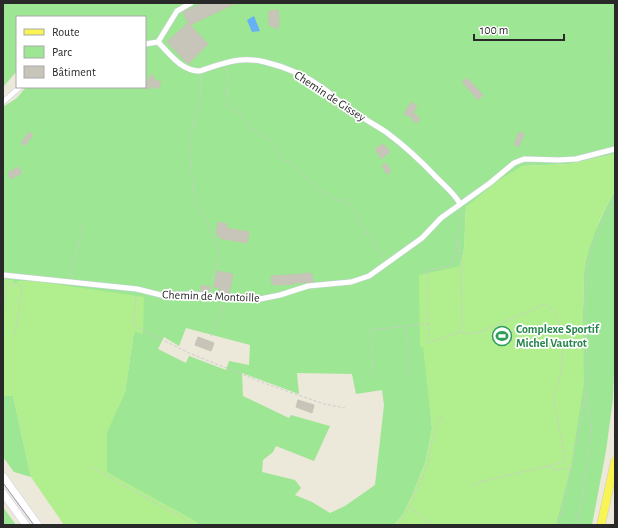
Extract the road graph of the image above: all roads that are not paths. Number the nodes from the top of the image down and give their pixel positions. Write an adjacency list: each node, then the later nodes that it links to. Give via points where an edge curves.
1 (191, 3): 2 (street, via 177,11)
2 (158, 42): 3 (street); 7 (street, Chemin de Gissey, via 177,62 190,70 200,71 248,59 297,72 400,143 436,176)
3 (146, 44)
4 (19, 88): 5 (street)
5 (3, 102)
6 (615, 149): 7 (street, Chemin de Montoille, via 576,159 524,159 514,163)
7 (460, 204): 8 (street, Chemin de Montoille, via 441,218 422,238 369,276 351,282 308,286 255,300 193,294 161,295 137,289)
8 (3, 275)
9 (615, 462): 15 (main road)
10 (3, 476): 14 (main road)
11 (615, 484): 16 (main road)
12 (3, 493): 13 (main road)
13 (26, 525)
14 (38, 525)
15 (601, 525)
16 (606, 525)

